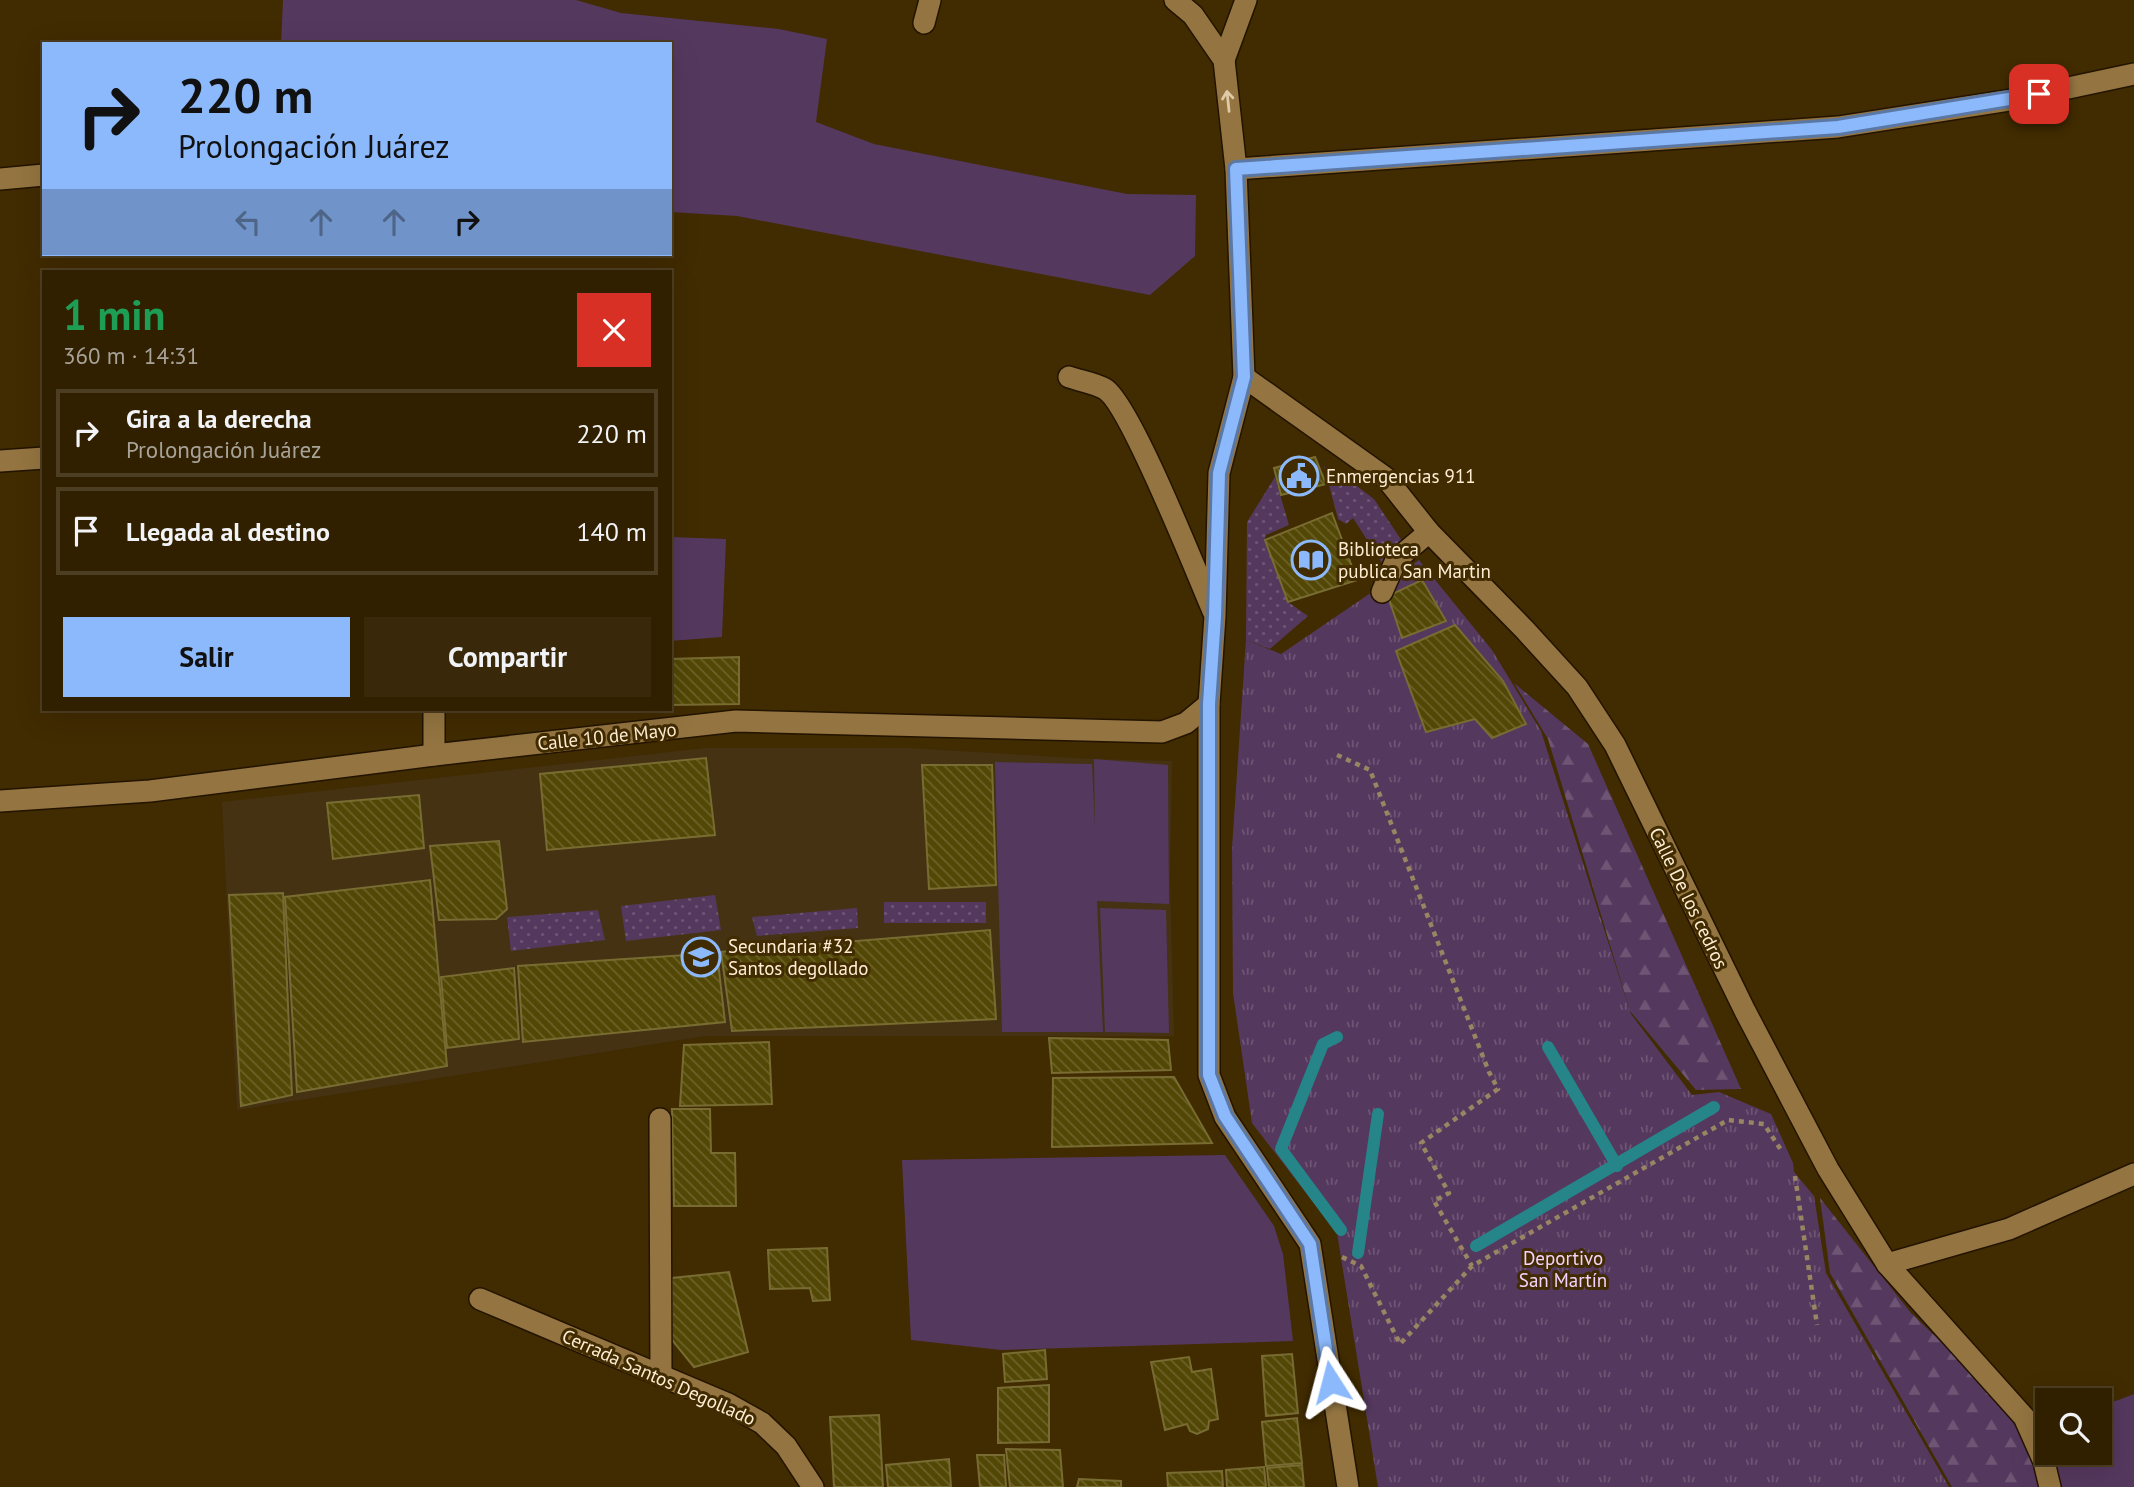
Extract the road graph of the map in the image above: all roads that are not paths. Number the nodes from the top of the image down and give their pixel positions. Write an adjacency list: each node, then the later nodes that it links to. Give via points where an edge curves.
1 (930, 0): 4 (street)
2 (1175, 0): 5 (street, via 1193,15)
3 (1246, 0): 5 (street)
4 (924, 23)
5 (1224, 60): 7 (street, one-way to 5)
6 (2134, 74): 7 (street, via 2017,99 1838,127)
7 (1236, 169): 11 (street)
8 (42, 175): 9 (street)
9 (0, 179)
10 (1069, 377): 16 (street, via 1106,390 1124,412)
11 (1244, 377): 14 (street, Calle De los cedros, via 1386,478); 16 (street, via 1219,473)
12 (42, 458): 13 (street)
13 (0, 461)
14 (1429, 532): 15 (street, via 1396,560); 23 (street, Calle De los cedros, via 1577,687 1615,745 1782,1082 1828,1169)
15 (1382, 592)
16 (1215, 616): 17 (street)
17 (1209, 704): 19 (street, Calle 10 de Mayo, via 1186,723 1162,732 736,721); 27 (street, via 1209,1075 1225,1116 1310,1244)
18 (434, 711): 19 (street)
19 (434, 755): 20 (street, Calle 10 de Mayo, via 150,790)
20 (0, 801)
21 (660, 1118): 25 (street)
22 (2134, 1174): 23 (street, via 2010,1229)
23 (1887, 1264): 28 (street, Calle De los cedros, via 2024,1417)
24 (480, 1299): 25 (street, Cerrada Santos Degollado)
25 (661, 1376): 26 (street, Cerrada Santos Degollado, via 762,1423 786,1446)
26 (813, 1487)
27 (1348, 1487)
28 (2050, 1487)

